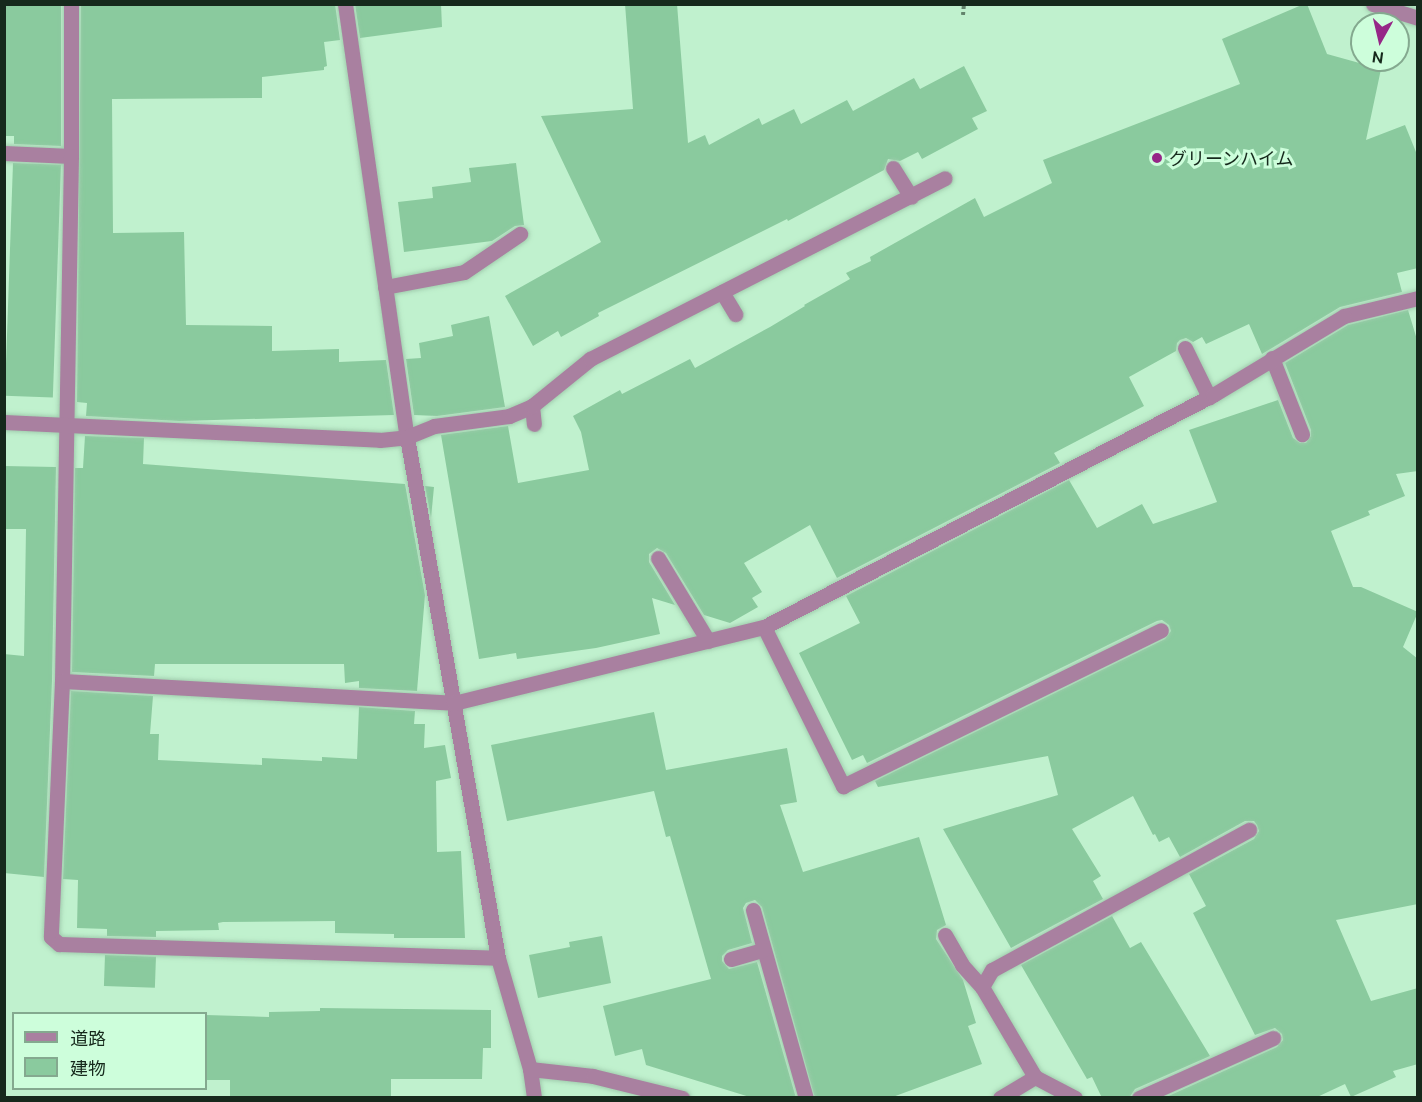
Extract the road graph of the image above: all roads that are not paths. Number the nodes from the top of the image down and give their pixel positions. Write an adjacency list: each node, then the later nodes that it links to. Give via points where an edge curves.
1 (71, 4): 6 (street)
2 (345, 4): 11 (street)
3 (1373, 4): 4 (street)
4 (1418, 18)
5 (4, 153): 6 (street)
6 (71, 156): 21 (street)
7 (893, 168): 9 (street)
8 (945, 178): 9 (street)
9 (911, 197): 12 (street)
10 (520, 234): 11 (street, via 464,272)
11 (385, 287): 23 (street)
12 (722, 292): 14 (street); 18 (street, via 590,359)
13 (1418, 298): 16 (street, via 1344,316)
14 (735, 314)
15 (1185, 348): 17 (street)
16 (1272, 358): 17 (street); 22 (street)
17 (1209, 397): 25 (street)
18 (532, 406): 20 (street); 23 (street, via 509,416 434,426)
19 (4, 422): 21 (street)
20 (534, 423)
21 (65, 424): 23 (street, via 380,440); 28 (street)
22 (1302, 434)
23 (407, 437): 29 (street)
24 (658, 558): 27 (street)
25 (764, 627): 26 (street, via 843,786); 27 (street)
26 (1161, 630)
27 (708, 641): 29 (street)
28 (62, 681): 29 (street); 34 (street, via 51,937 59,944)
29 (454, 703): 34 (street)
30 (1249, 830): 36 (street, via 992,970)
31 (753, 910): 33 (street)
32 (945, 935): 36 (street, via 962,965)
33 (763, 950): 35 (street); 42 (street)
34 (498, 958): 38 (street)
35 (731, 959)
36 (982, 987): 39 (street)
37 (1274, 1038): 45 (street)
38 (530, 1069): 40 (street); 41 (street, via 593,1076)
39 (1035, 1077): 43 (street); 44 (street)
40 (534, 1098)
41 (682, 1098)
42 (806, 1098)
43 (1000, 1098)
44 (1075, 1098)
45 (1139, 1098)

